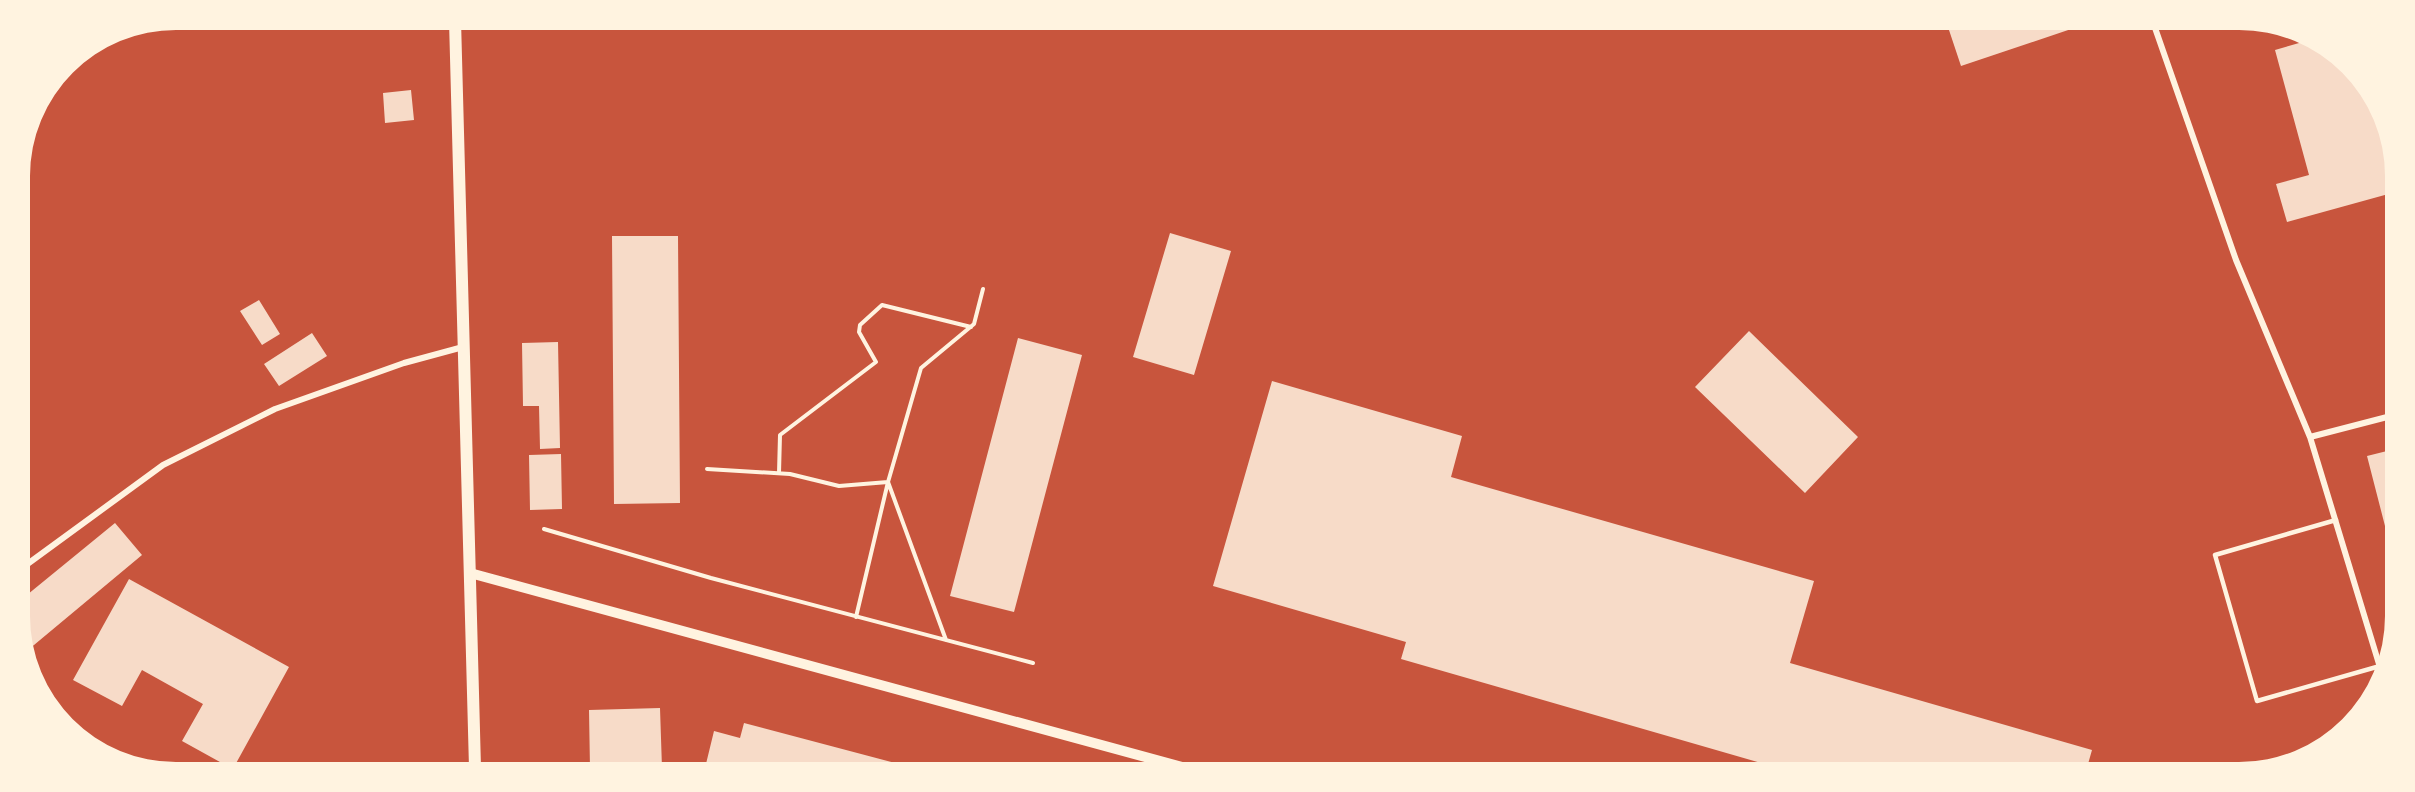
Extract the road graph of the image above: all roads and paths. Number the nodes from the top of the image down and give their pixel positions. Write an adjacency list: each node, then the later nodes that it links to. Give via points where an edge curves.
1 (455, 30): 5 (main road)
2 (2156, 30): 7 (street, via 2236,260)
3 (983, 289): 4 (path)
4 (970, 327): 9 (path, via 882,305 860,325 859,332 876,362 780,435); 10 (path, via 921,368)
5 (464, 346): 13 (street, via 404,363 265,414 163,465); 14 (main road)
6 (2385, 418): 7 (street)
7 (2310, 437): 11 (street)
8 (707, 469): 9 (path)
9 (779, 473): 10 (path, via 839,486)
10 (888, 482): 15 (path); 16 (path)
11 (2336, 520): 17 (street); 19 (lane, via 2215,555 2257,701)
12 (544, 529): 15 (path)
13 (30, 562)
14 (470, 573): 20 (main road); 21 (street)
15 (856, 617): 16 (path)
16 (946, 640): 18 (path)
17 (2378, 659)
18 (1033, 663)
19 (2375, 667)
20 (475, 762)
21 (1152, 762)

